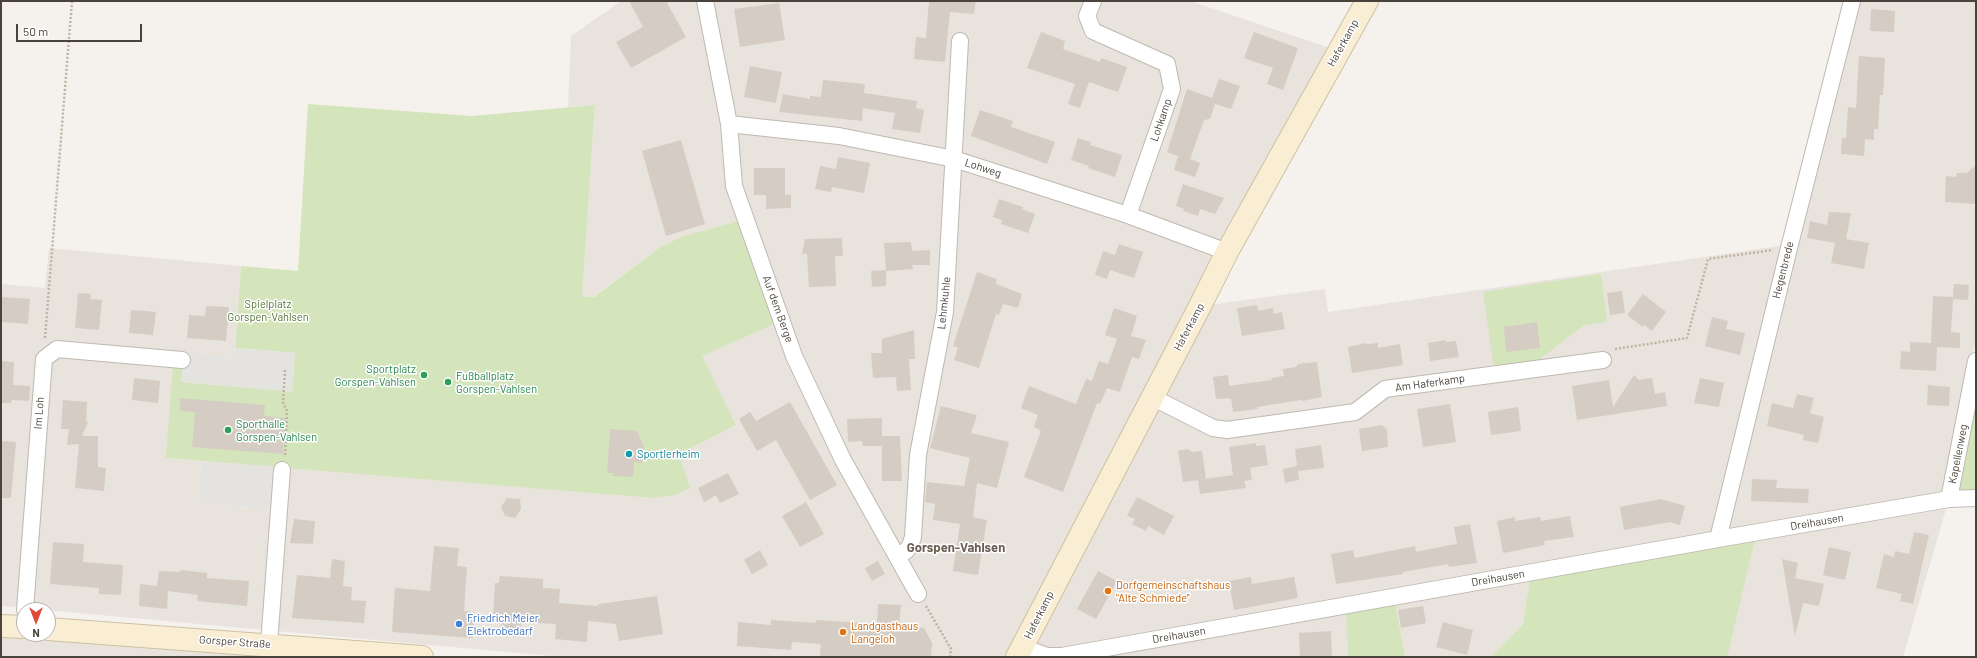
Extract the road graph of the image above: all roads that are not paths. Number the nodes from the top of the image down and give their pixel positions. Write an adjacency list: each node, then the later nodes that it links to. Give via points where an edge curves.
1 (705, 1): 6 (street, Auf dem Berge)
2 (1093, 1): 8 (street, Lohkamp, via 1087,16 1092,31 1167,64 1172,89)
3 (1367, 1): 9 (street, Haferkamp)
4 (1852, 1): 17 (street, Hegenbrede, via 1788,248)
5 (960, 41): 7 (street, Lehmkuhle)
6 (729, 124): 7 (street, Lohweg, via 839,136); 18 (street, Auf dem Berge, via 734,186 794,356 843,460)
7 (954, 159): 8 (street, Lohweg); 18 (street, Lehmkuhle, via 945,312 918,455 913,537 906,551)
8 (1128, 215): 9 (street, Lohweg)
9 (1227, 252): 13 (street, Haferkamp)
10 (182, 360): 20 (street, Im Loh, via 57,349 44,358)
11 (1603, 360): 13 (street, Am Haferkamp, via 1385,389 1355,412 1227,430 1213,428)
12 (1976, 361): 16 (street, Kapellenweg)
13 (1152, 397): 25 (street, Haferkamp)
14 (282, 470): 24 (street)
15 (1976, 498): 16 (street, Dreihausen)
16 (1949, 499): 17 (street, Dreihausen)
17 (1718, 539): 25 (street, Dreihausen, via 1062,656)
18 (897, 556): 19 (street, Auf dem Berge)
19 (918, 594)
20 (25, 602)
21 (16, 623): 22 (street)
22 (1, 626)
23 (56, 630): 24 (street, Gorsper Straße)
24 (269, 644): 26 (street, Gorsper Straße)
25 (1020, 652)
26 (422, 657)

